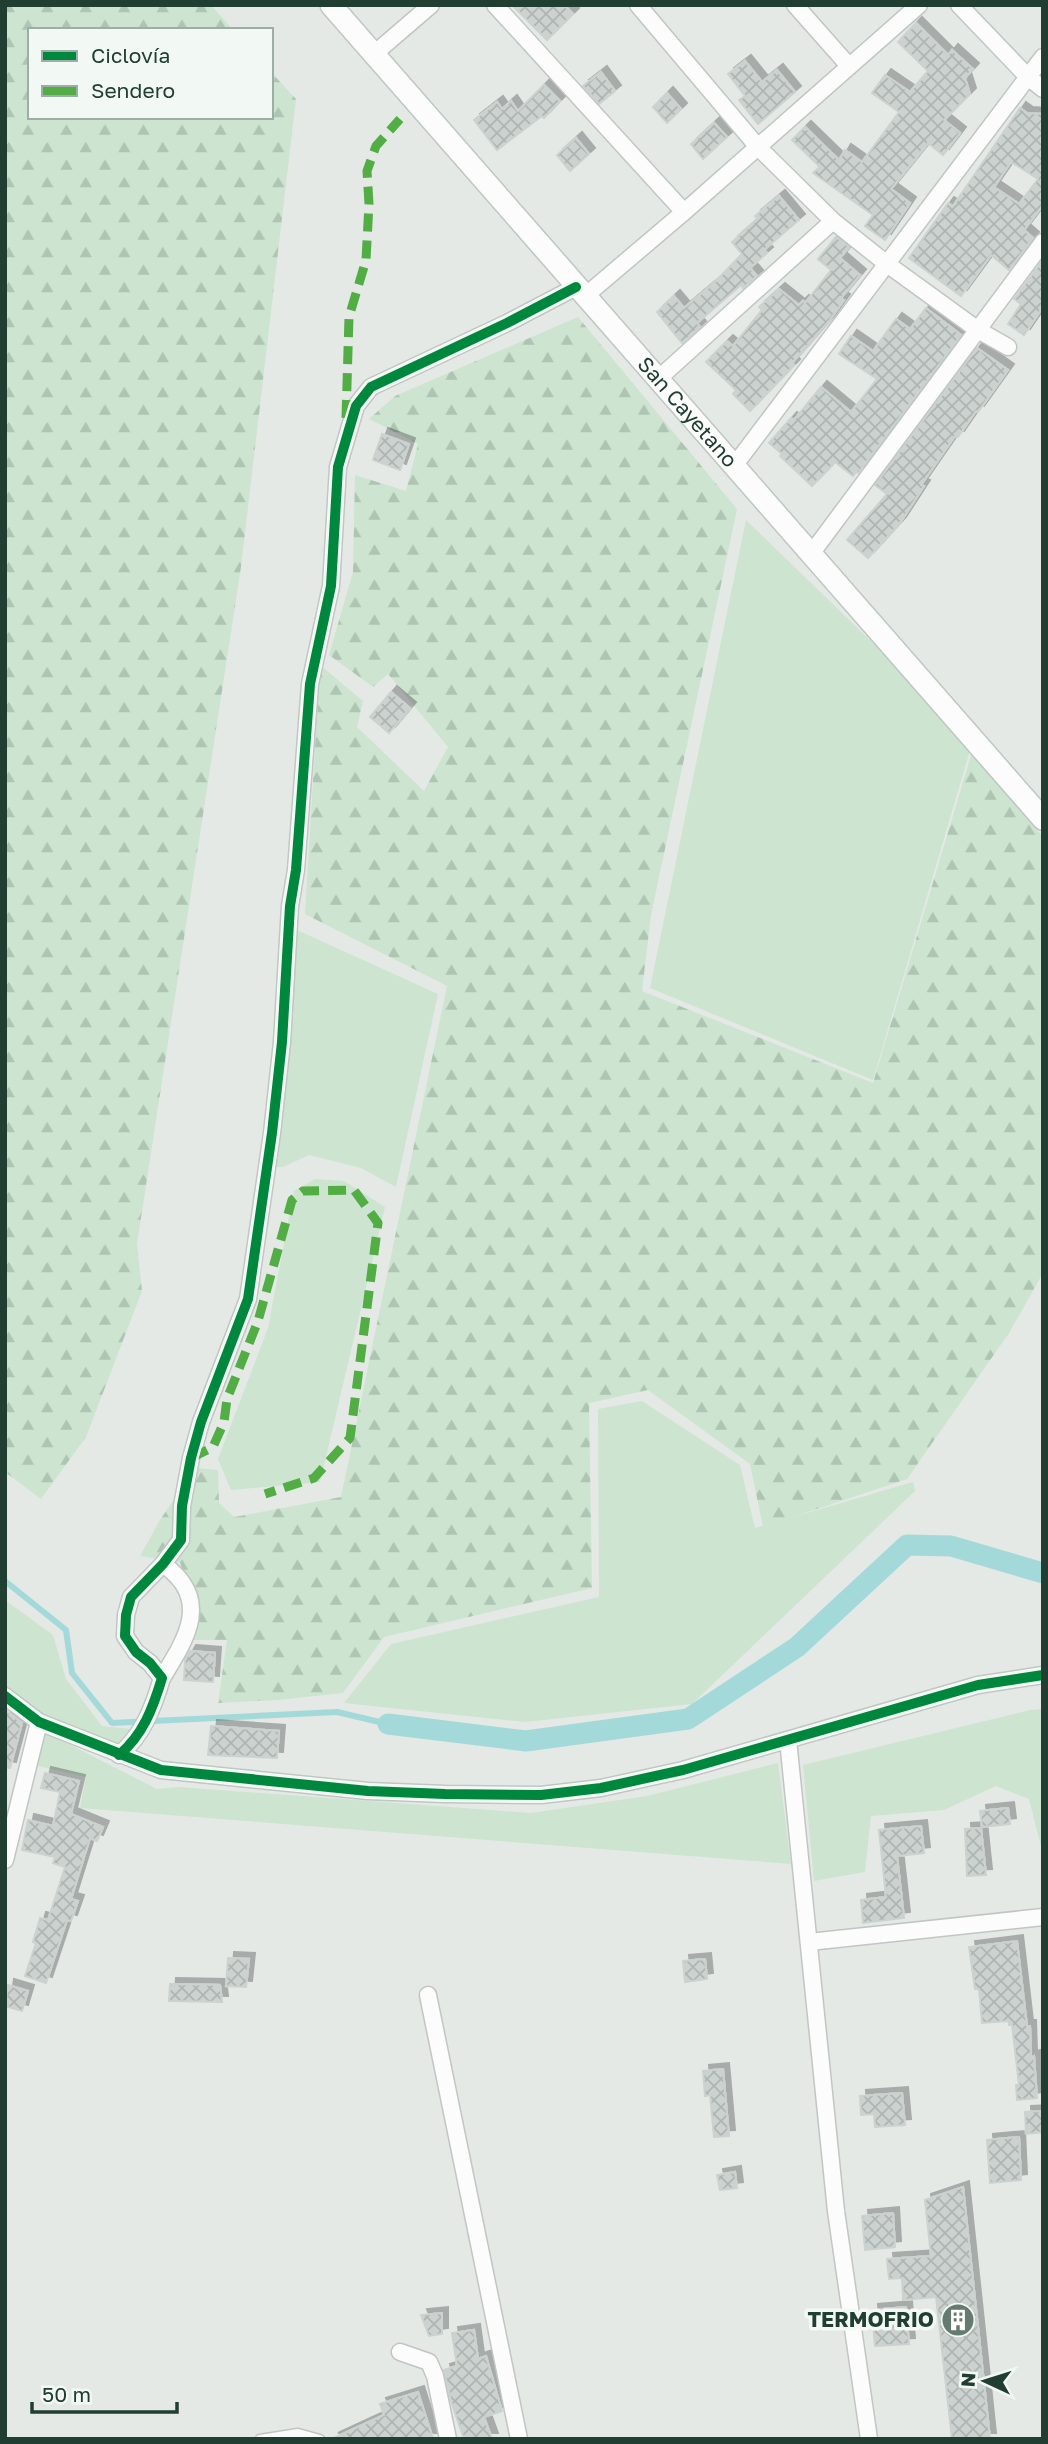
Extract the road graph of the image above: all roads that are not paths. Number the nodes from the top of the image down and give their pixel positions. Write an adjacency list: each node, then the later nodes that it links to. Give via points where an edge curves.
1 (331, 5): 8 (main road, San Cayetano)
2 (430, 5): 8 (street)
3 (495, 5): 14 (street)
4 (638, 5): 13 (street)
5 (795, 5): 10 (street)
6 (919, 5): 10 (street)
7 (958, 5): 11 (street)
8 (374, 54): 18 (main road, San Cayetano)
9 (1043, 57): 11 (street)
10 (849, 66): 13 (street)
11 (1028, 77): 12 (street); 17 (street)
12 (1043, 89)
13 (758, 147): 14 (street); 15 (street)
14 (684, 212): 18 (street)
15 (834, 221): 17 (street); 21 (street)
16 (1043, 242): 19 (street)
17 (887, 264): 19 (street); 22 (street)
18 (580, 292): 21 (main road, San Cayetano); 25 (street, via 371,387 356,406 338,467 331,586 310,684 282,1042 248,1299 201,1422 182,1506 181,1539)
19 (978, 330): 20 (street); 23 (street)
20 (1008, 347)
21 (658, 379): 22 (main road, San Cayetano)
22 (734, 466): 23 (main road, San Cayetano)
23 (811, 554): 24 (main road, San Cayetano)
24 (1043, 819)
25 (163, 1564): 27 (street, via 179,1576 191,1609 190,1627); 27 (street, via 131,1597 125,1625 125,1636 136,1652)
26 (1043, 1675): 30 (street, via 978,1685)
27 (162, 1678): 31 (street, via 153,1709 134,1742)
28 (5, 1696): 29 (street)
29 (39, 1722): 31 (street); 32 (street)
30 (788, 1740): 31 (street, via 683,1770 601,1788 541,1795 368,1791 161,1770); 34 (street)
31 (119, 1755)
32 (5, 1860)
33 (1043, 1917): 34 (street)
34 (809, 1942): 41 (street, via 836,2211)
35 (429, 1995): 40 (street)
36 (400, 2352): 39 (street, via 429,2362)
37 (260, 2439): 38 (lane, via 298,2433)
38 (320, 2439)
39 (448, 2439)
40 (519, 2439)
41 (869, 2439)

